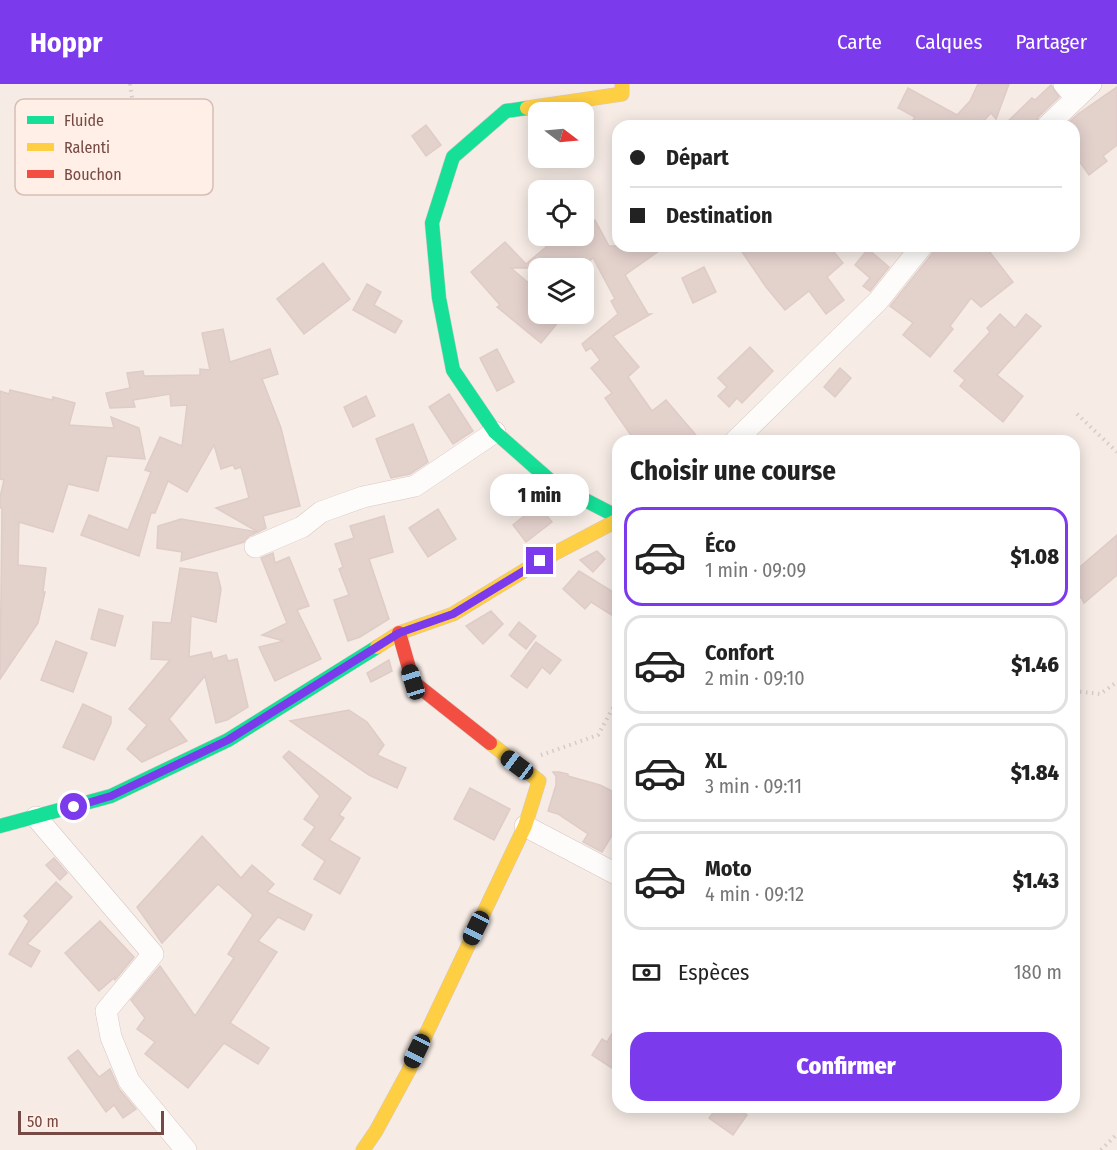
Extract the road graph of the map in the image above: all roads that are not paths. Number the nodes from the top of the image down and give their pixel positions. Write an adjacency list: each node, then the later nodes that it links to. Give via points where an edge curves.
1 (622, 84): 5 (street, via 622,94 506,111 453,157 432,223 439,298 453,370)
2 (1077, 89): 3 (street)
3 (1052, 120)
4 (917, 252): 6 (street, via 878,301)
5 (495, 432): 7 (street, via 554,484); 9 (street, via 415,486 363,497 321,512 302,527)
6 (741, 435)
7 (612, 516)
8 (612, 522): 10 (street, via 453,614)
9 (255, 547)
10 (399, 633): 11 (street, via 228,740 111,796); 13 (street, via 413,682 539,781)
11 (36, 817): 12 (street); 15 (street, via 153,954 106,1011 111,1037 129,1081)
12 (0, 826)
13 (525, 826): 14 (street); 16 (street, via 408,1072)
14 (612, 872)
15 (186, 1150)
16 (363, 1150)

